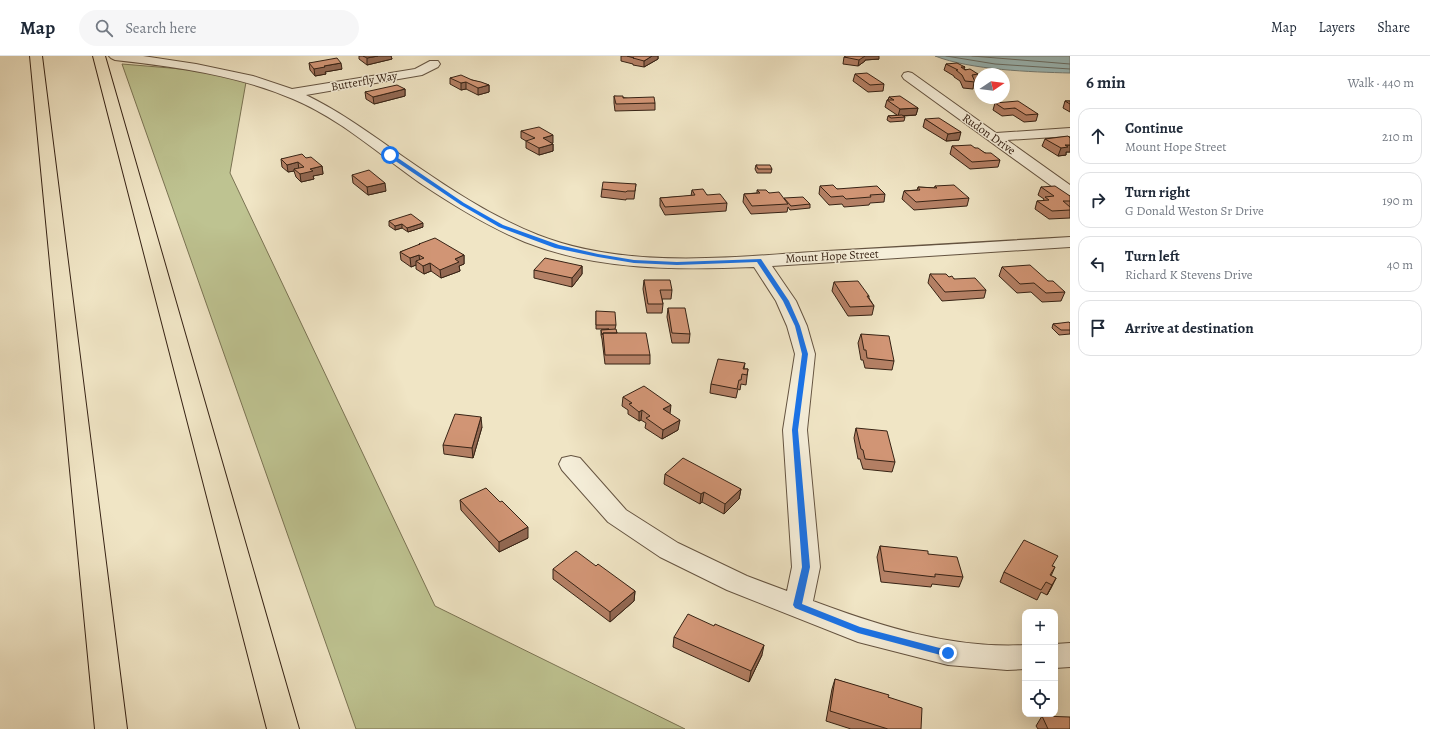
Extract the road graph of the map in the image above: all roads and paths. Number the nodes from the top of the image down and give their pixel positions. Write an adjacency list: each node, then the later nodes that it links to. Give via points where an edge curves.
1 (36, 58): 16 (highway)
2 (106, 61): 5 (street, Mount Hope Street, via 219,71); 17 (highway)
3 (434, 64): 5 (street, Butterfly Way, via 418,72)
4 (908, 76): 7 (street, Rudon Drive)
5 (294, 93): 10 (street, Mount Hope Street, via 326,110 462,204 501,226 557,246 634,261 677,263)
6 (1070, 132): 7 (street)
7 (994, 137): 8 (street, Rudon Drive)
8 (1070, 192)
9 (1070, 242): 10 (street, Mount Hope Street)
10 (759, 260): 12 (street, via 786,301 798,326 805,354 795,430 806,567)
11 (571, 464): 12 (street, via 617,516 669,550 737,583)
12 (798, 605): 15 (street, via 858,630 948,653)
13 (1070, 655): 14 (street)
14 (1058, 656)
15 (1022, 658)
16 (111, 729)
17 (283, 729)

